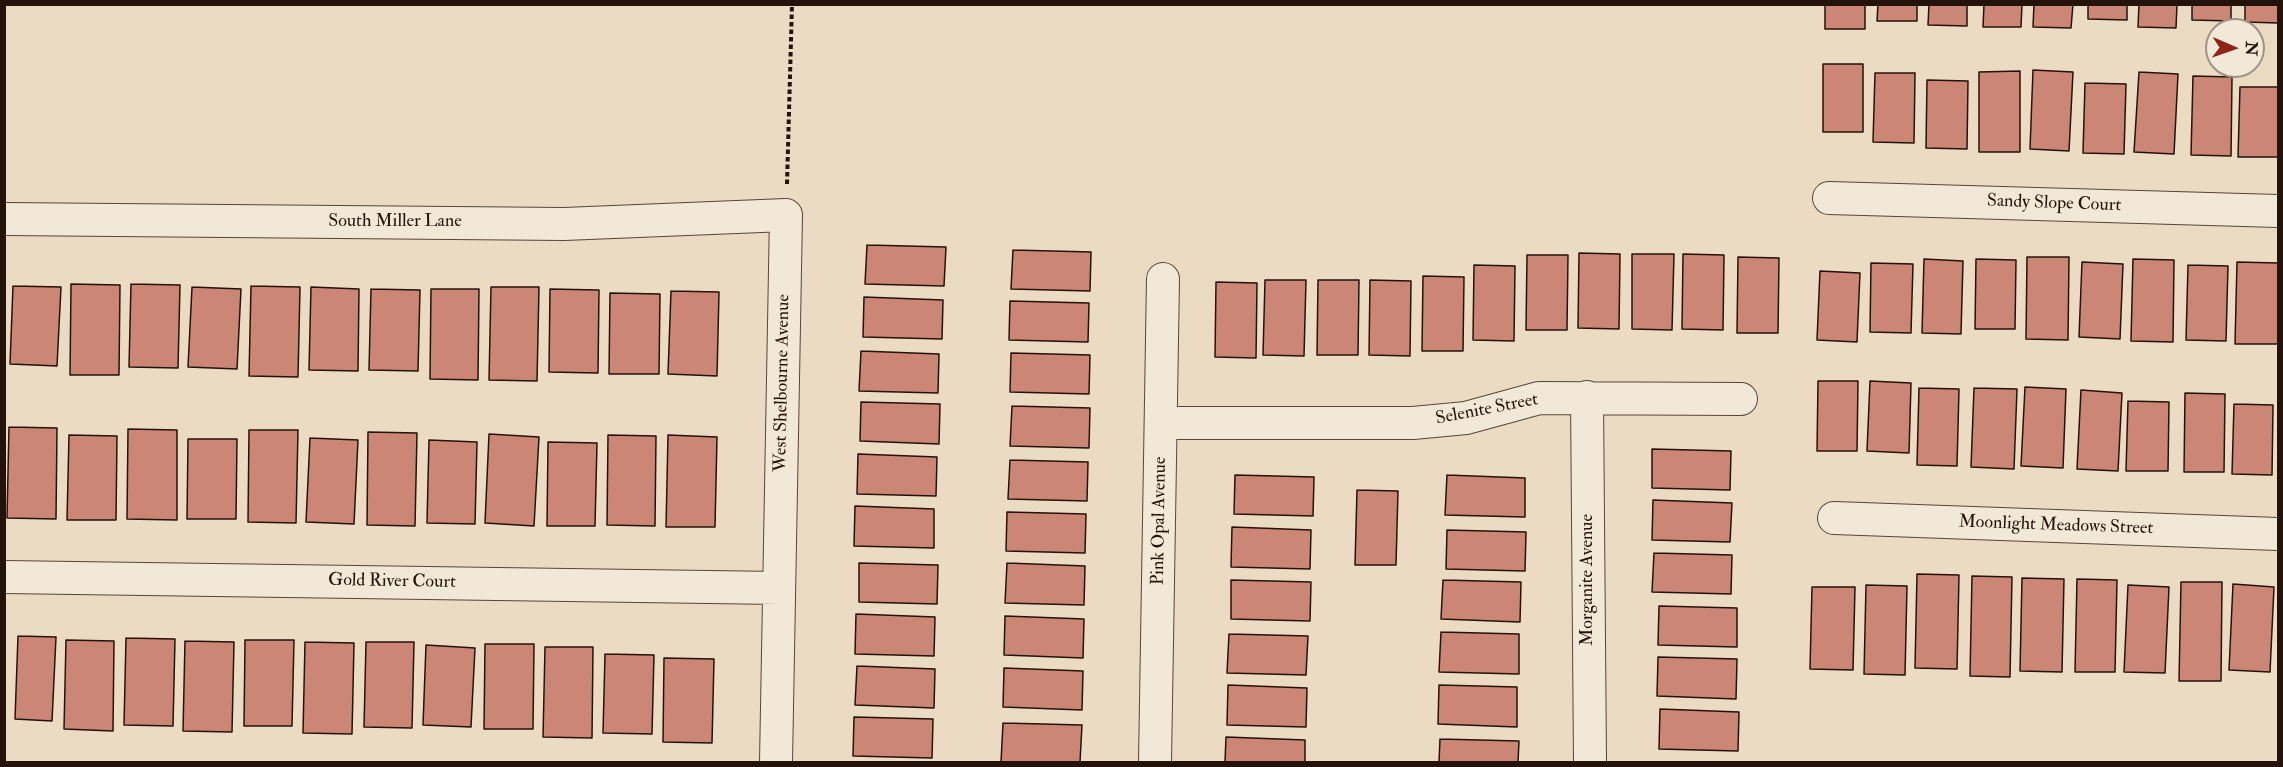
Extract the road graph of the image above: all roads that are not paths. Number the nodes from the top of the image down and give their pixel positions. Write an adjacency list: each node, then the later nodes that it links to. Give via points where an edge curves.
1 (1829, 198): 2 (street, Sandy Slope Court)
2 (2278, 211)
3 (786, 215): 4 (street, South Miller Lane, via 564,224); 12 (street, West Shelbourne Avenue)
4 (4, 219)
5 (1163, 279): 8 (street, Pink Opal Avenue)
6 (1587, 397): 7 (street, Selenite Street); 8 (street, Selenite Street, via 1539,398 1466,418 1413,423); 15 (street, Morganite Avenue)
7 (1741, 399)
8 (1162, 423): 14 (street, Pink Opal Avenue)
9 (1834, 518): 10 (street, Moonlight Meadows Street)
10 (2278, 534)
11 (4, 577): 12 (street, Gold River Court)
12 (779, 588): 13 (street, West Shelbourne Avenue)
13 (776, 762)
14 (1155, 762)
15 (1590, 762)

